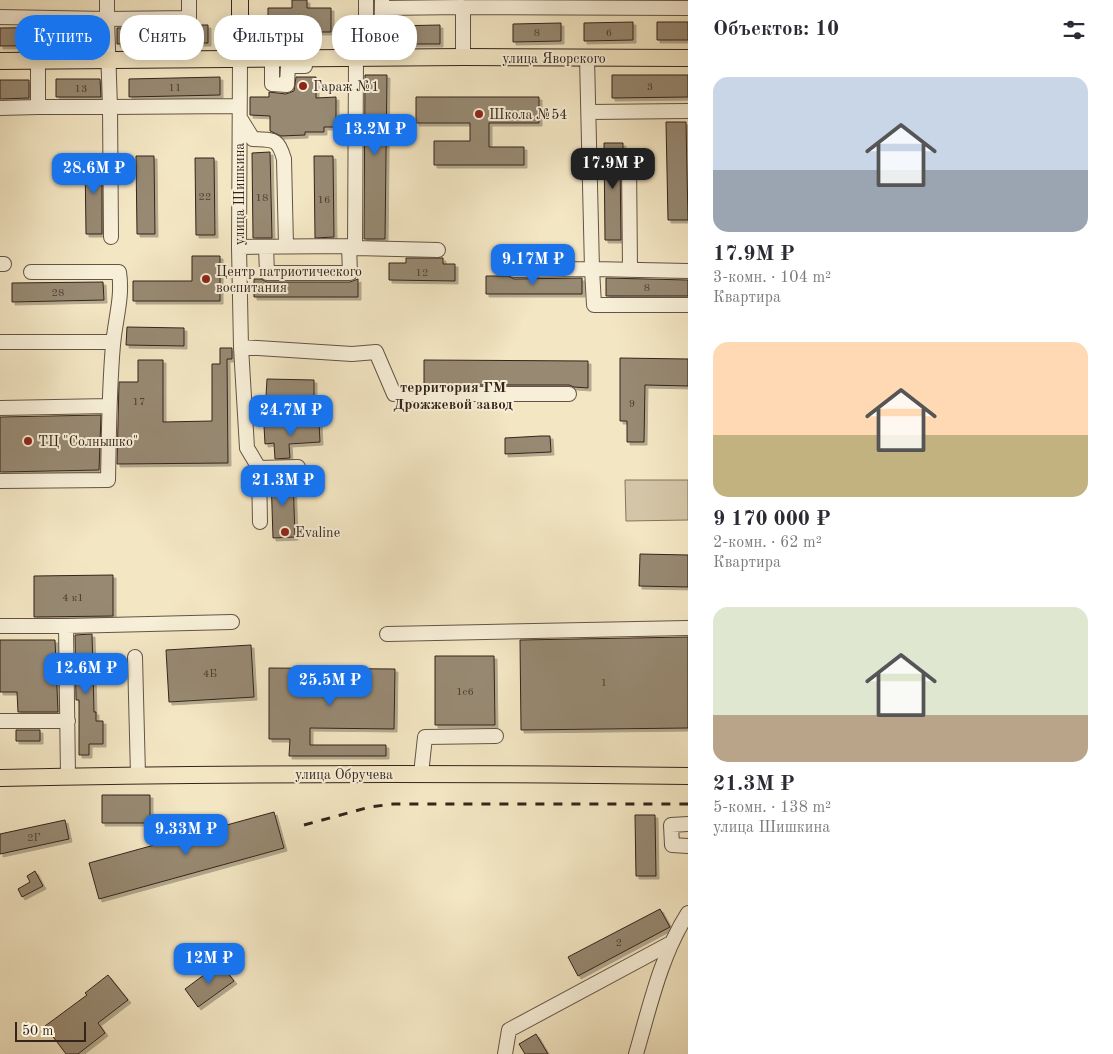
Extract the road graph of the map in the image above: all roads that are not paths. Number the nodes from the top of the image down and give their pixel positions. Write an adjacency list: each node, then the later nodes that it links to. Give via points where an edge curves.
1 (107, 0): 9 (street)
2 (189, 0): 14 (street, via 189,18)
3 (240, 0): 10 (main road, улица Шишкина)
4 (366, 0): 11 (street)
5 (382, 4): 7 (street)
6 (552, 4): 7 (street); 8 (street)
7 (470, 5): 16 (street)
8 (688, 8)
9 (108, 15)
10 (240, 15)
11 (367, 15)
12 (0, 17): 13 (street)
13 (15, 17)
14 (110, 19)
15 (417, 57): 16 (main road, улица Яворского)
16 (463, 57): 17 (main road, улица Яворского)
17 (587, 58): 18 (main road, улица Яворского); 32 (street)
18 (688, 58)
19 (214, 59): 26 (main road, улица Яворского)
20 (240, 60): 31 (street, улица Шишкина)
21 (272, 60): 22 (street, via 272,84 287,84 288,66 313,66)
22 (314, 60)
23 (368, 60): 39 (street)
24 (0, 61): 25 (main road, улица Яворского)
25 (38, 61): 26 (main road, улица Яворского); 27 (street)
26 (109, 61): 28 (street)
27 (38, 107): 28 (street); 29 (street)
28 (110, 107): 31 (street); 35 (street)
29 (0, 108)
30 (688, 111): 32 (street)
31 (240, 112): 33 (street); 38 (street, улица Шишкина)
32 (589, 112): 41 (street)
33 (253, 139): 37 (street, via 274,140 281,148); 38 (street, via 247,149)
34 (629, 160): 43 (street)
35 (111, 237)
36 (266, 246): 37 (street); 38 (street); 39 (street, via 266,273 350,273)
37 (286, 246): 39 (street)
38 (244, 247): 49 (street, улица Шишкина)
39 (352, 247): 40 (street)
40 (438, 250)
41 (592, 269): 42 (street); 43 (street); 46 (street, via 594,305)
42 (514, 270)
43 (630, 270): 44 (street)
44 (688, 271)
45 (30, 272): 48 (street, via 119,272 122,288)
46 (688, 305)
47 (0, 342): 48 (street)
48 (113, 342): 51 (street)
49 (241, 346): 50 (street, via 352,354 376,352 394,394); 54 (street, улица Шишкина, via 247,448)
50 (569, 394)
51 (109, 406): 52 (street); 55 (street, via 108,480)
52 (0, 408)
53 (298, 467): 54 (street)
54 (259, 468): 56 (street)
55 (0, 482)
56 (260, 522)
57 (232, 622): 59 (street)
58 (0, 626): 59 (street)
59 (66, 626): 64 (street)
60 (688, 628): 61 (street)
61 (387, 634)
62 (134, 657): 67 (street)
63 (0, 721): 64 (street)
64 (68, 721): 69 (street)
65 (496, 736): 66 (street, via 425,737)
66 (422, 774): 67 (main road, улица Обручева); 68 (main road, улица Обручева)
67 (138, 775): 69 (main road, улица Обручева)
68 (688, 776)
69 (68, 777): 70 (main road, улица Обручева)
70 (0, 778)
71 (688, 824): 72 (street, via 671,825 672,845)
72 (688, 846)
73 (688, 913): 74 (street)
74 (672, 943): 75 (street, via 509,1030); 76 (street)
75 (505, 1054)
76 (636, 1054)

